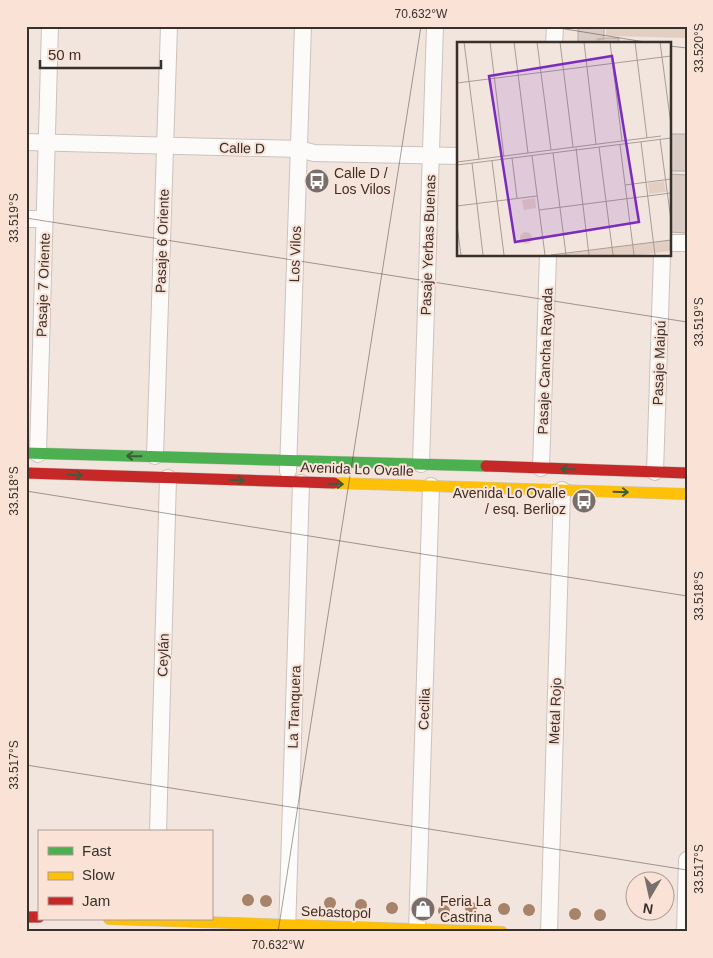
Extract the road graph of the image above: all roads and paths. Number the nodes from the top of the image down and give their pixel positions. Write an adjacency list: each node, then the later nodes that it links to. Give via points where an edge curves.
1 (50, 26): 8 (street, Pasaje 7 Oriente)
2 (170, 26): 9 (street, Pasaje 6 Oriente)
3 (303, 26): 10 (street, Los Vilos)
4 (435, 26): 11 (street, Pasaje Yerbas Buenas)
5 (555, 26): 6 (street)
6 (554, 42)
7 (26, 142): 8 (street, Calle D)
8 (47, 143): 9 (street, Calle D); 14 (street, Pasaje 7 Oriente)
9 (165, 146): 10 (street, Calle D); 20 (street, Pasaje 6 Oriente)
10 (299, 149): 11 (street, Calle D, via 314,153); 21 (street, Los Vilos)
11 (431, 156): 12 (street, Calle D); 22 (street, Pasaje Yerbas Buenas)
12 (457, 156)
13 (26, 219): 14 (street)
14 (45, 219): 19 (street, Pasaje 7 Oriente)
15 (670, 243): 16 (street)
16 (687, 243)
17 (548, 256): 23 (street, Pasaje Cancha Rayada)
18 (662, 256): 24 (street, Pasaje Maipú)
19 (32, 453): 20 (main road, Avenida Lo Ovalle, one-way to 19)
20 (155, 456): 21 (main road, Avenida Lo Ovalle)
21 (288, 460): 22 (main road, Avenida Lo Ovalle); 28 (street, Los Vilos)
22 (421, 464): 23 (main road, Avenida Lo Ovalle)
23 (541, 468): 24 (main road, Avenida Lo Ovalle, one-way to 23)
24 (656, 472): 25 (main road, Avenida Lo Ovalle)
25 (687, 472)
26 (26, 473): 27 (main road, Avenida Lo Ovalle, one-way to 27)
27 (168, 478): 28 (main road, Avenida Lo Ovalle, one-way to 28); 32 (street, Ceylán)
28 (294, 482): 29 (main road, Avenida Lo Ovalle, one-way to 29); 36 (street, La Tranquera)
29 (431, 486): 30 (main road, Avenida Lo Ovalle); 37 (street, Cecilia)
30 (562, 490): 31 (main road, Avenida Lo Ovalle, one-way to 31); 39 (street, Metal Rojo)
31 (687, 494)
32 (158, 830)
33 (687, 860): 40 (street)
34 (117, 920): 35 (main road, Sebastopol)
35 (155, 924): 36 (main road, Sebastopol)
36 (287, 928): 37 (main road, Sebastopol)
37 (417, 930): 38 (main road, Sebastopol)
38 (502, 932)
39 (549, 932)
40 (685, 932)

